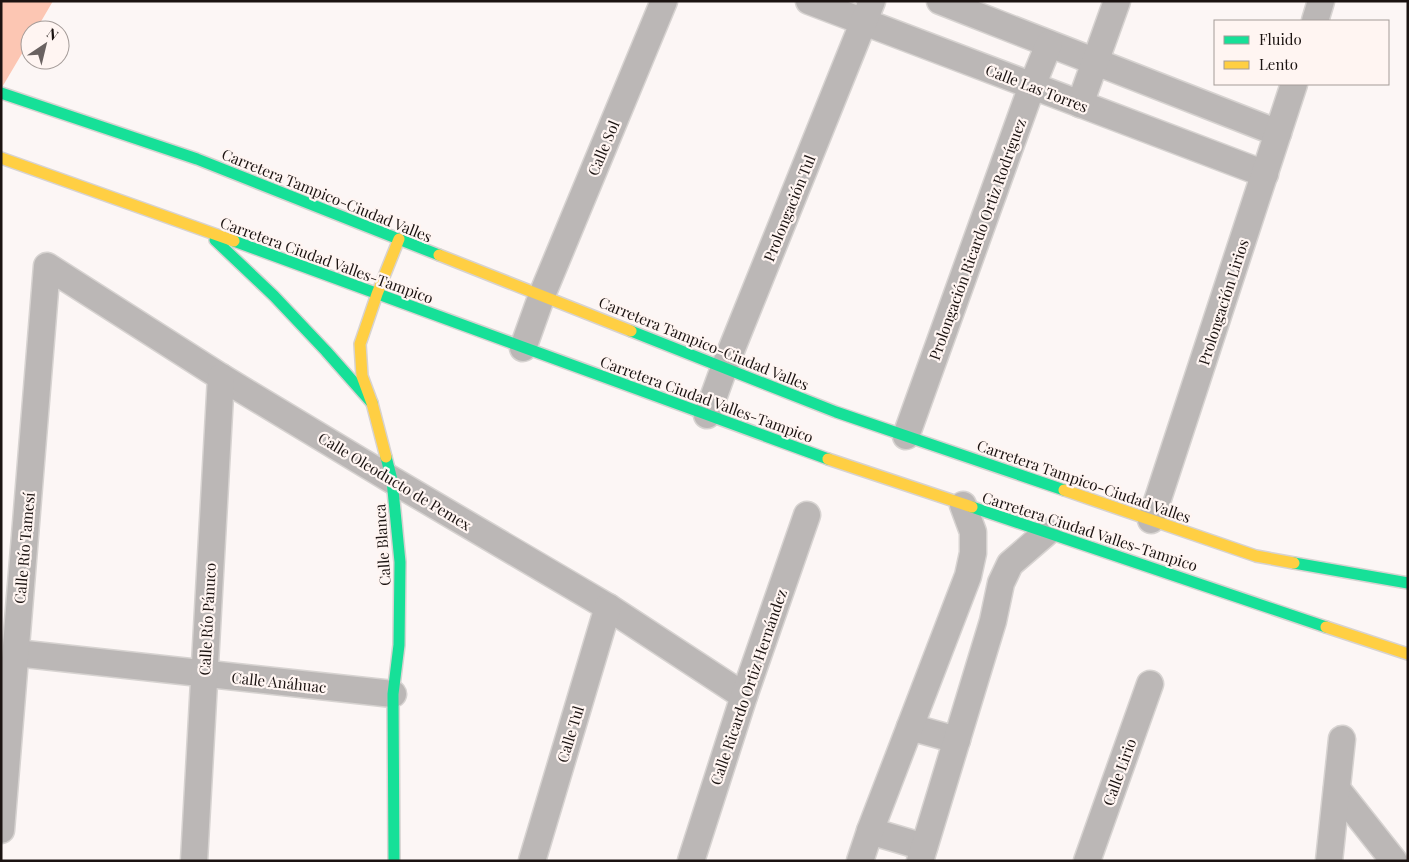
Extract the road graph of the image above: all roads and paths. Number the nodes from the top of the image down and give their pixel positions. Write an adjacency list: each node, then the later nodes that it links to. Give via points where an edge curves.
1 (664, 1): 21 (street, Calle Sol)
2 (809, 1): 6 (street, Calle Las Torres)
3 (940, 1): 8 (street)
4 (1117, 1): 9 (street)
5 (1321, 1): 7 (street)
6 (868, 12): 11 (street, Calle Las Torres); 23 (street, Prolongación Tul)
7 (1315, 20)
8 (1049, 44): 9 (street); 11 (street, Prolongación Ricardo Ortiz Rodríguez)
9 (1096, 62): 13 (street); 14 (street)
10 (1294, 85): 14 (street, Prolongación Lirios)
11 (1032, 86): 13 (street, Calle Las Torres); 27 (street, Prolongación Ricardo Ortiz Rodríguez)
12 (1, 92): 18 (main road, Carretera Tampico-Ciudad Valles, via 197,159)
13 (1080, 104): 16 (street, Calle Las Torres)
14 (1278, 133): 16 (street, Prolongación Lirios)
15 (1, 158): 17 (main road, Carretera Ciudad Valles-Tampico)
16 (1265, 174): 31 (street, Prolongación Lirios)
17 (207, 232): 20 (main road, Carretera Ciudad Valles-Tampico); 25 (main road, via 280,303)
18 (399, 239): 20 (main road, Calle Blanca); 21 (main road, Carretera Tampico-Ciudad Valles)
19 (47, 266): 24 (street, Calle Oleoducto de Pemex); 35 (street, Calle Río Tamesí)
20 (377, 294): 22 (main road, Carretera Ciudad Valles-Tampico); 25 (main road, Calle Blanca, via 360,344 362,376)
21 (542, 295): 22 (street, Calle Sol); 23 (main road, Carretera Tampico-Ciudad Valles)
22 (523, 348): 26 (main road, Carretera Ciudad Valles-Tampico)
23 (724, 368): 26 (street, Prolongación Tul); 27 (main road, Carretera Tampico-Ciudad Valles)
24 (221, 377): 28 (street, Calle Oleoducto de Pemex); 39 (street, Calle Río Pánuco)
25 (372, 403): 28 (main road, Calle Blanca)
26 (707, 415): 29 (main road, Carretera Ciudad Valles-Tampico)
27 (906, 436): 31 (main road, Carretera Tampico-Ciudad Valles)
28 (392, 480): 34 (street, Calle Oleoducto de Pemex); 41 (main road, Calle Blanca, via 400,562 399,645)
29 (963, 504): 32 (main road, Carretera Ciudad Valles-Tampico); 37 (street, via 973,532 973,553 968,576)
30 (807, 515): 42 (street, Calle Ricardo Ortiz Hernández)
31 (1151, 520): 33 (main road, Carretera Tampico-Ciudad Valles, via 1256,556)
32 (1047, 532): 36 (main road, Carretera Ciudad Valles-Tampico); 38 (street, via 1010,564 1001,583 994,621)
33 (1408, 583)
34 (608, 607): 42 (street, Calle Oleoducto de Pemex); 52 (street, Calle Tul)
35 (16, 653): 39 (street, Calle Anáhuac); 47 (street, Calle Río Tamesí)
36 (1408, 654)
37 (937, 658): 38 (street); 43 (street)
38 (978, 671): 45 (street)
39 (204, 674): 41 (street, Calle Anáhuac); 50 (street, Calle Río Pánuco)
40 (1150, 684): 55 (street, Calle Lirio)
41 (393, 694): 51 (main road, Calle Blanca)
42 (744, 696): 53 (street, Calle Ricardo Ortiz Hernández)
43 (910, 727): 45 (street); 48 (street)
44 (1342, 739): 46 (street)
45 (957, 740): 49 (street)
46 (1337, 789): 56 (street); 57 (street)
47 (1, 830)
48 (870, 831): 49 (street); 54 (street)
49 (922, 854)
50 (194, 861)
51 (394, 861)
52 (532, 861)
53 (691, 861)
54 (860, 861)
55 (1087, 861)
56 (1329, 861)
57 (1394, 861)

